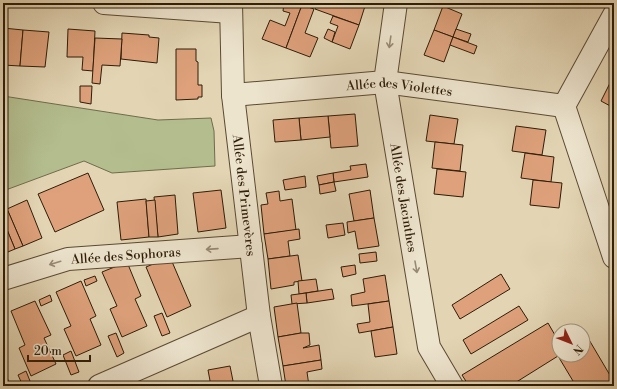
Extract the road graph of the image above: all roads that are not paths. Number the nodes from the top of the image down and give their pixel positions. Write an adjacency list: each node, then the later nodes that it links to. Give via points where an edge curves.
1 (104, 3): 3 (street)
2 (396, 3): 5 (street, Allée des Jacinthes, one-way to 5)
3 (231, 7): 6 (street, Allée des Primevères)
4 (612, 22): 7 (street)
5 (385, 82): 6 (street, Allée des Violettes); 7 (street, Allée des Violettes); 14 (street, Allée des Jacinthes, one-way to 14, via 429,347)
6 (233, 94): 8 (street, Allée des Primevères)
7 (564, 106): 9 (street)
8 (251, 246): 10 (street, Allée des Sophoras, one-way to 10, via 68,259); 11 (street, Allée des Primevères)
9 (614, 257)
10 (3, 280)
11 (259, 316): 12 (street); 13 (street, Allée des Primevères)
12 (100, 386)
13 (271, 386)
14 (452, 386)

